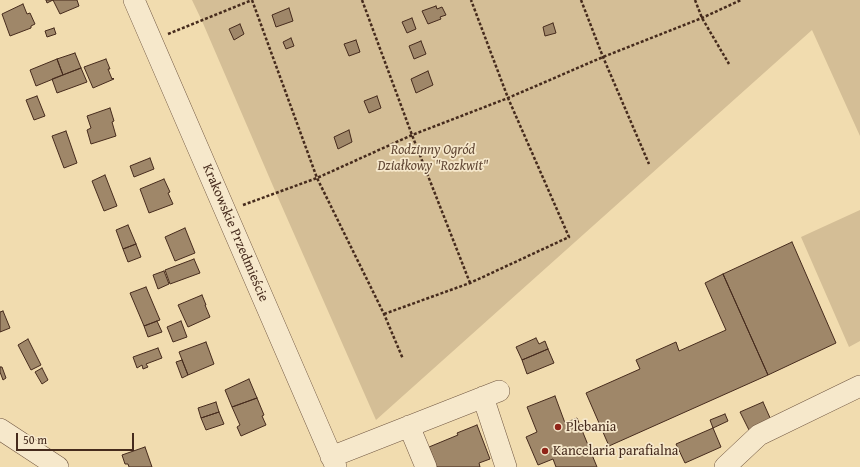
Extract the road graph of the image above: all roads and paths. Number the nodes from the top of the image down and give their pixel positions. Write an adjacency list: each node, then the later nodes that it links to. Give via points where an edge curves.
1 (134, 0): 9 (street, Krakowskie Przedmieście)
2 (252, 0): 9 (path); 15 (path)
3 (362, 0): 13 (path)
4 (471, 0): 12 (path)
5 (581, 0): 10 (path)
6 (695, 0): 8 (path)
7 (741, 0): 8 (path)
8 (702, 18): 10 (path); 11 (path)
9 (151, 40): 16 (street, Krakowskie Przedmieście)
10 (603, 57): 12 (path); 14 (path)
11 (729, 64)
12 (508, 98): 13 (path); 17 (path, via 569,237)
13 (412, 135): 15 (path); 17 (path)
14 (649, 164)
15 (316, 178): 16 (path); 18 (path)
16 (225, 211): 23 (street, Krakowskie Przedmieście)
17 (470, 283): 18 (path)
18 (384, 314): 19 (path)
19 (403, 359)
20 (860, 386): 27 (street, via 759,435)
21 (409, 426): 23 (street); 25 (street); 26 (street, via 491,394)
22 (0, 429): 24 (street)
23 (333, 462)
24 (58, 467)
25 (426, 467)
26 (506, 467)
27 (725, 467)

